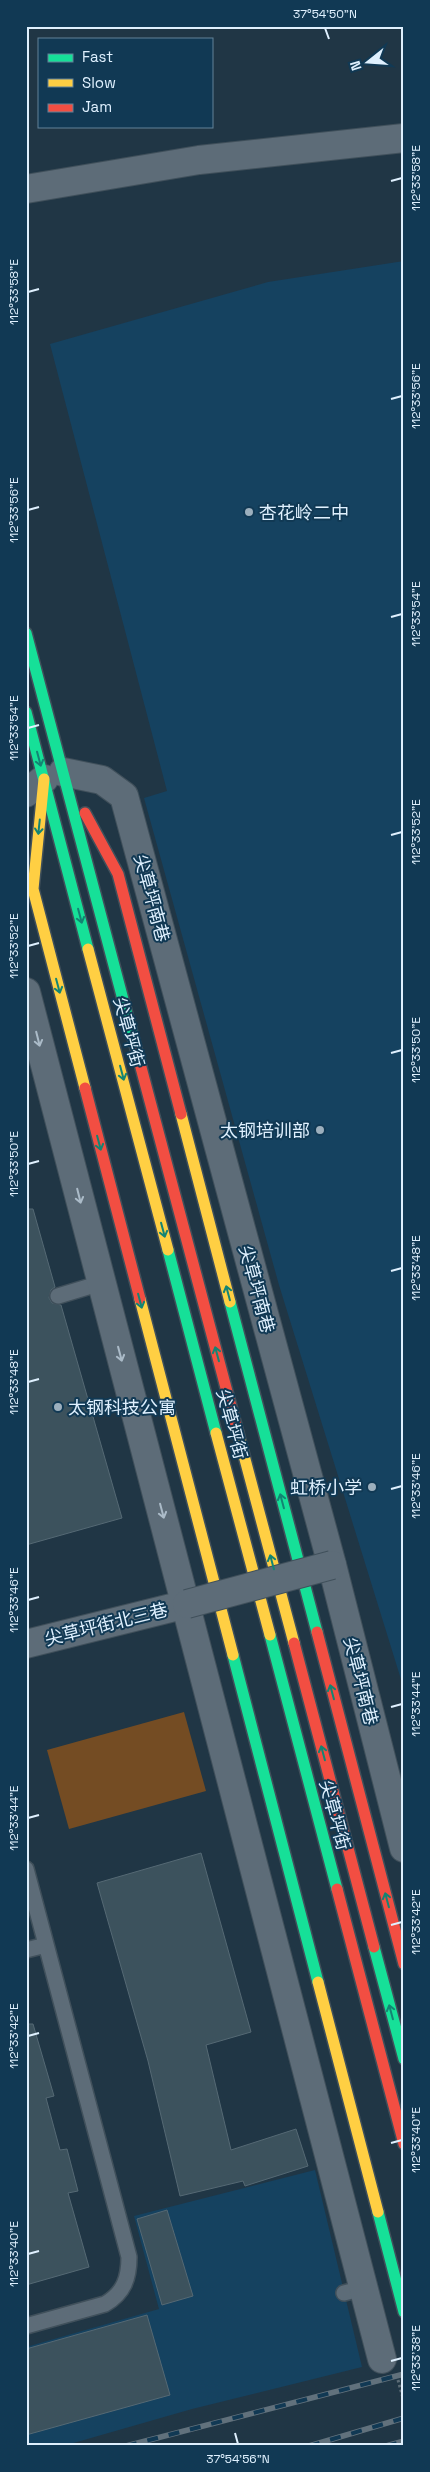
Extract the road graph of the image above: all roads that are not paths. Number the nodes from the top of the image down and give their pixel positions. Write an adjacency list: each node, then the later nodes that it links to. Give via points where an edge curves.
1 (404, 138): 2 (street, via 198,160)
2 (26, 189)
3 (26, 633): 5 (main road, 尖草坪街)
4 (26, 712): 5 (main road, 尖草坪街, one-way to 5)
5 (44, 781): 9 (street, 尖草坪南巷, via 102,780 124,796); 17 (main road, one-way to 5, via 118,874); 18 (main road, 尖草坪街, one-way to 5); 19 (main road, 尖草坪街, one-way to 19); 20 (main road, one-way to 20, via 32,889)
6 (26, 992): 7 (street, one-way to 7)
7 (101, 1283): 8 (lane); 10 (street, one-way to 10)
8 (58, 1296)
9 (332, 1565): 10 (street, 尖草坪街北三巷, bridge); 12 (street, 尖草坪南巷)
10 (187, 1604): 11 (street, 尖草坪街北三巷); 22 (street, via 354,2290)
11 (26, 1644)
12 (404, 1848)
13 (26, 1869): 14 (lane)
14 (31, 1907): 15 (lane)
15 (46, 1944): 16 (lane); 21 (lane, via 129,2257 129,2270 122,2290 105,2304)
16 (26, 1950)
17 (404, 1964)
18 (404, 2059)
19 (404, 2144)
20 (404, 2312)
21 (26, 2326)
22 (382, 2359)

